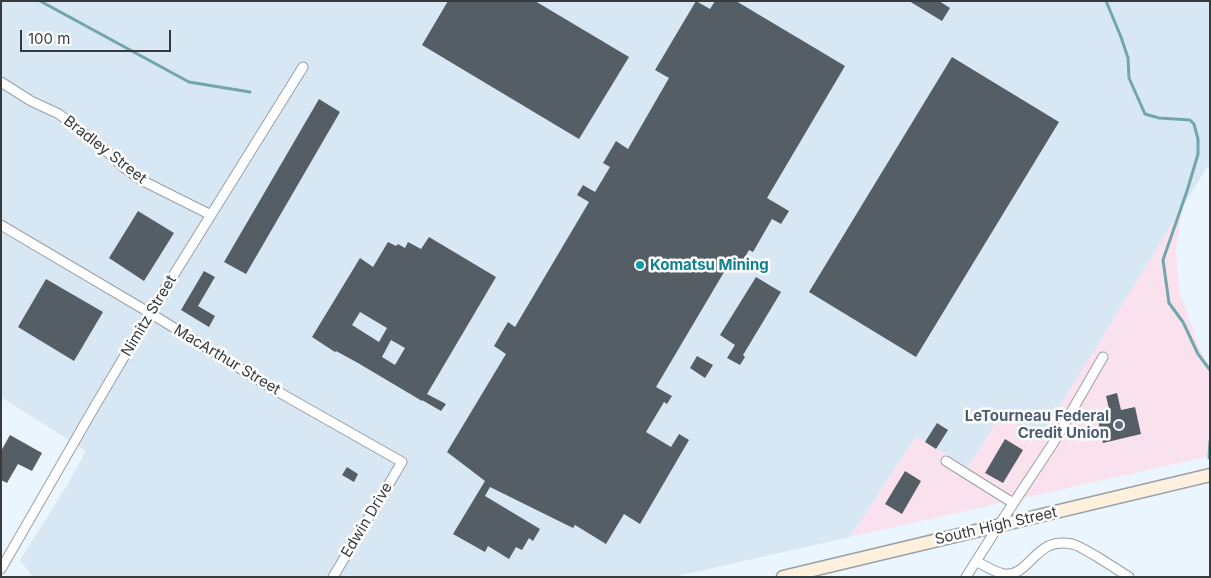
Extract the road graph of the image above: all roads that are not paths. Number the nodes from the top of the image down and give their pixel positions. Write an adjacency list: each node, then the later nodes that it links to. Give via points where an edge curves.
1 (303, 67): 3 (street, Nimitz Street)
2 (1, 82): 3 (street, Bradley Street, via 68,121 141,180)
3 (212, 215): 5 (street, Nimitz Street)
4 (1, 225): 5 (street, MacArthur Street)
5 (150, 313): 8 (street, MacArthur Street); 13 (street, Nimitz Street)
6 (1103, 357): 10 (street, via 1052,445)
7 (946, 461): 10 (street)
8 (402, 462): 14 (street, Edwin Drive)
9 (1210, 475): 11 (main road, South High Street)
10 (1013, 503): 11 (street)
11 (998, 525): 12 (street); 15 (main road, South High Street)
12 (976, 561): 16 (street); 17 (street, via 997,572 1011,574 1023,568 1045,547 1068,543)
13 (1, 569)
14 (333, 577)
15 (783, 577)
16 (966, 577)
17 (1129, 577)

